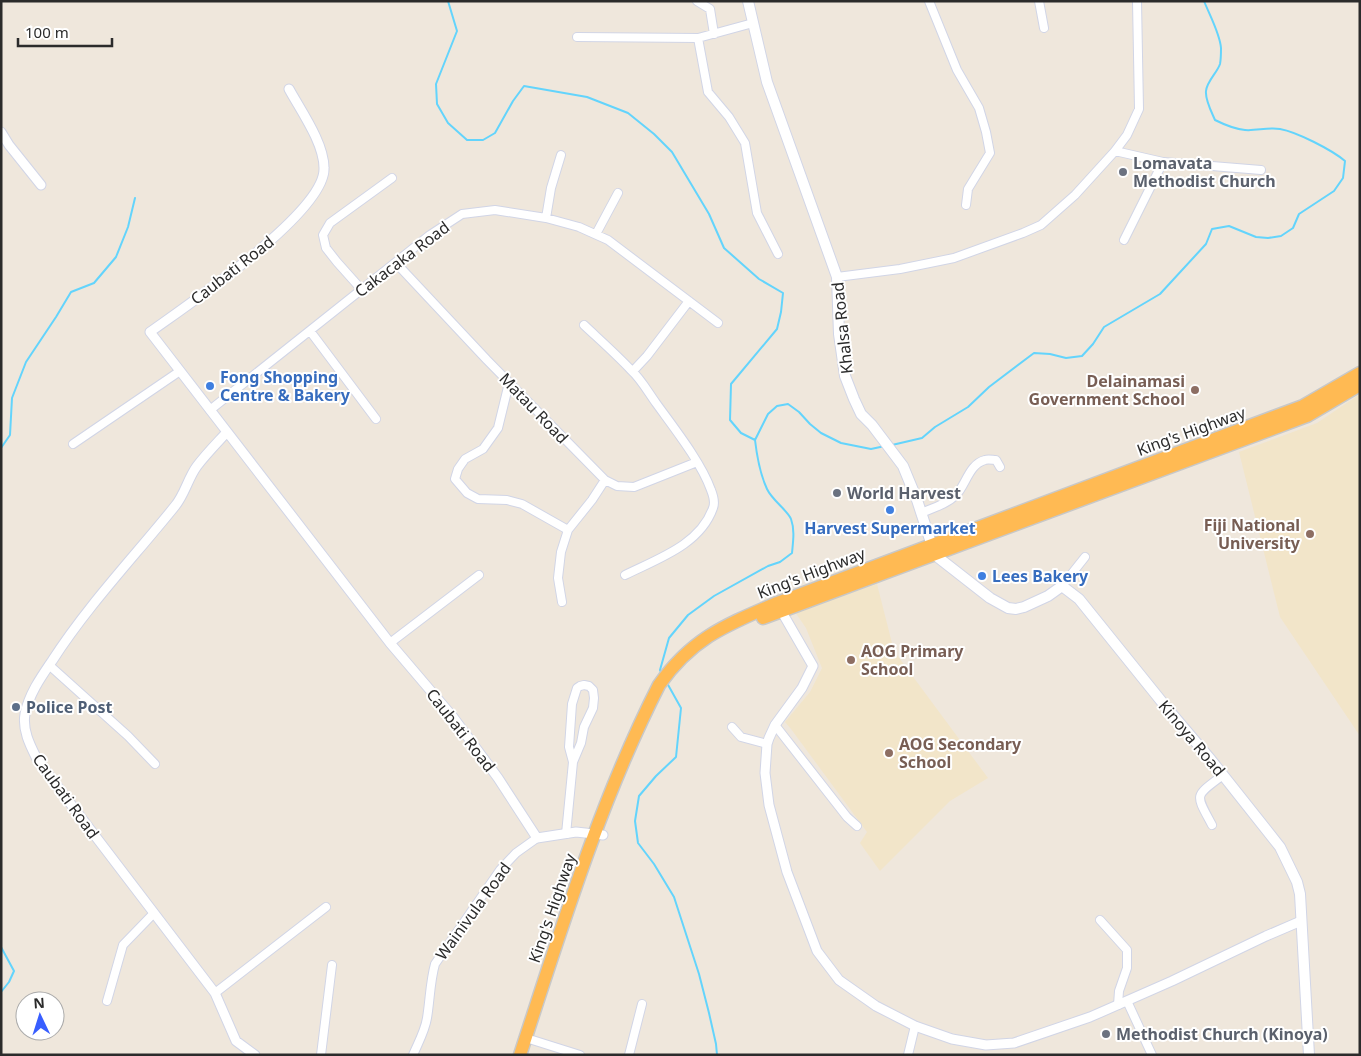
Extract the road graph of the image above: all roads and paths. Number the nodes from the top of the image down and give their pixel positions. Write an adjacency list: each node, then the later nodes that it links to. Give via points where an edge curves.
1 (697, 1): 8 (street, via 710,9)
2 (748, 1): 6 (main road, Khalsa Road)
3 (929, 1): 20 (street, via 957,70 979,108 990,153 968,189)
4 (1039, 1): 7 (street)
5 (1137, 1): 13 (street, via 1139,109)
6 (753, 24): 8 (street); 26 (main road, Khalsa Road, via 768,82)
7 (1044, 28)
8 (714, 34): 10 (street)
9 (577, 38): 10 (street)
10 (698, 38): 24 (street, via 708,92 729,117 744,143 757,213)
11 (289, 89): 32 (street, Caubati Road, via 315,134 325,170 320,185 291,222 222,281 150,332)
12 (2, 136): 18 (street)
13 (1115, 151): 15 (street); 26 (street, via 1075,195 1041,225 954,258)
14 (561, 155): 21 (street)
15 (1163, 162): 16 (street); 23 (street)
16 (1261, 170)
17 (392, 178): 27 (street, via 330,222 323,235 326,248)
18 (41, 185)
19 (618, 193): 22 (street)
20 (966, 204)
21 (546, 218): 22 (street, Cakacaka Road); 25 (street, Cakacaka Road, via 496,210 462,214)
22 (596, 234): 28 (street, Cakacaka Road)
23 (1124, 240)
24 (778, 254)
25 (396, 263): 27 (street, Cakacaka Road); 35 (street, Matau Road)
26 (837, 277): 44 (main road, Khalsa Road, via 839,334 854,400 861,414 903,466)
27 (362, 290): 31 (street, Cakacaka Road)
28 (690, 302): 29 (street, Cakacaka Road); 33 (street)
29 (718, 323)
30 (584, 325): 33 (street)
31 (310, 331): 37 (street, Cakacaka Road); 38 (street)
32 (180, 371): 37 (street, Caubati Road); 40 (street)
33 (633, 371): 41 (street)
34 (1360, 373): 46 (highway, King's Highway, via 1303,406)
35 (509, 383): 43 (street, Matau Road); 45 (street, via 498,428 483,448 465,459 455,479 467,493 478,499 522,504)
36 (1360, 385): 46 (highway, King's Highway, via 1307,416)
37 (210, 410): 39 (street, Caubati Road)
38 (376, 419)
39 (227, 432): 53 (street, Caubati Road); 54 (street, Caubati Road, via 197,466 177,504 68,636)
40 (73, 444)
41 (697, 462): 43 (street, Matau Road, via 634,487 617,486); 49 (street, via 713,497 714,506 708,520 680,547)
42 (1000, 467): 44 (street, via 996,460 984,460 974,467 956,496)
43 (605, 480): 45 (street)
44 (921, 512): 46 (main road, Khalsa Road)
45 (568, 530): 51 (street, via 558,578)
46 (934, 550): 50 (main road, via 990,598 1008,608 1024,607); 52 (highway, King's Highway)
47 (1085, 556): 50 (street)
48 (479, 575): 53 (street)
49 (625, 575)
50 (1062, 586): 60 (main road, Kinoya Road, via 1079,600)
51 (562, 602)
52 (779, 607): 55 (street, via 813,666 802,688); 64 (highway, King's Highway, via 712,642 665,683 614,785)
53 (390, 643): 65 (street, Caubati Road, via 453,717)
54 (49, 666): 59 (street); 67 (street, Caubati Road, via 30,698 25,716 29,744 38,761)
55 (775, 725): 57 (street); 62 (street, via 847,818)
56 (732, 727): 57 (street, via 741,737)
57 (767, 744): 76 (street, via 765,772 769,805 787,872 817,951 839,980 876,1006)
58 (573, 762): 58 (street, via 569,747 572,704 577,688 584,685 592,690 594,708); 63 (street)
59 (155, 764)
60 (1223, 775): 61 (street, via 1200,794 1200,803); 69 (main road, Kinoya Road, via 1280,847 1297,882)
61 (1212, 825)
62 (857, 826)
63 (566, 834): 64 (street); 65 (street)
64 (599, 834): 77 (highway, King's Highway, via 575,890)
65 (537, 838): 80 (street, Wainivula Road, via 516,852 500,870 435,964 425,1028)
66 (326, 907): 71 (street)
67 (154, 913): 71 (street, Caubati Road); 72 (street, via 123,945)
68 (1100, 920): 75 (street, via 1127,950 1127,968)
69 (1301, 921): 73 (street); 87 (main road, Kinoya Road)
70 (332, 964): 79 (street)
71 (215, 993): 78 (street, Caubati Road, via 236,1041)
72 (107, 1001)
73 (1127, 1001): 75 (street); 86 (street)
74 (642, 1004): 84 (street)
75 (1118, 1005): 76 (street, via 1014,1043 986,1045 952,1039)
76 (915, 1026): 85 (street)
77 (529, 1040): 81 (highway, King's Highway); 82 (highway, King's Highway); 83 (street)
78 (255, 1055)
79 (321, 1055)
80 (414, 1055)
81 (520, 1055)
82 (528, 1055)
83 (580, 1055)
84 (629, 1055)
85 (908, 1055)
86 (1152, 1055)
87 (1309, 1055)

